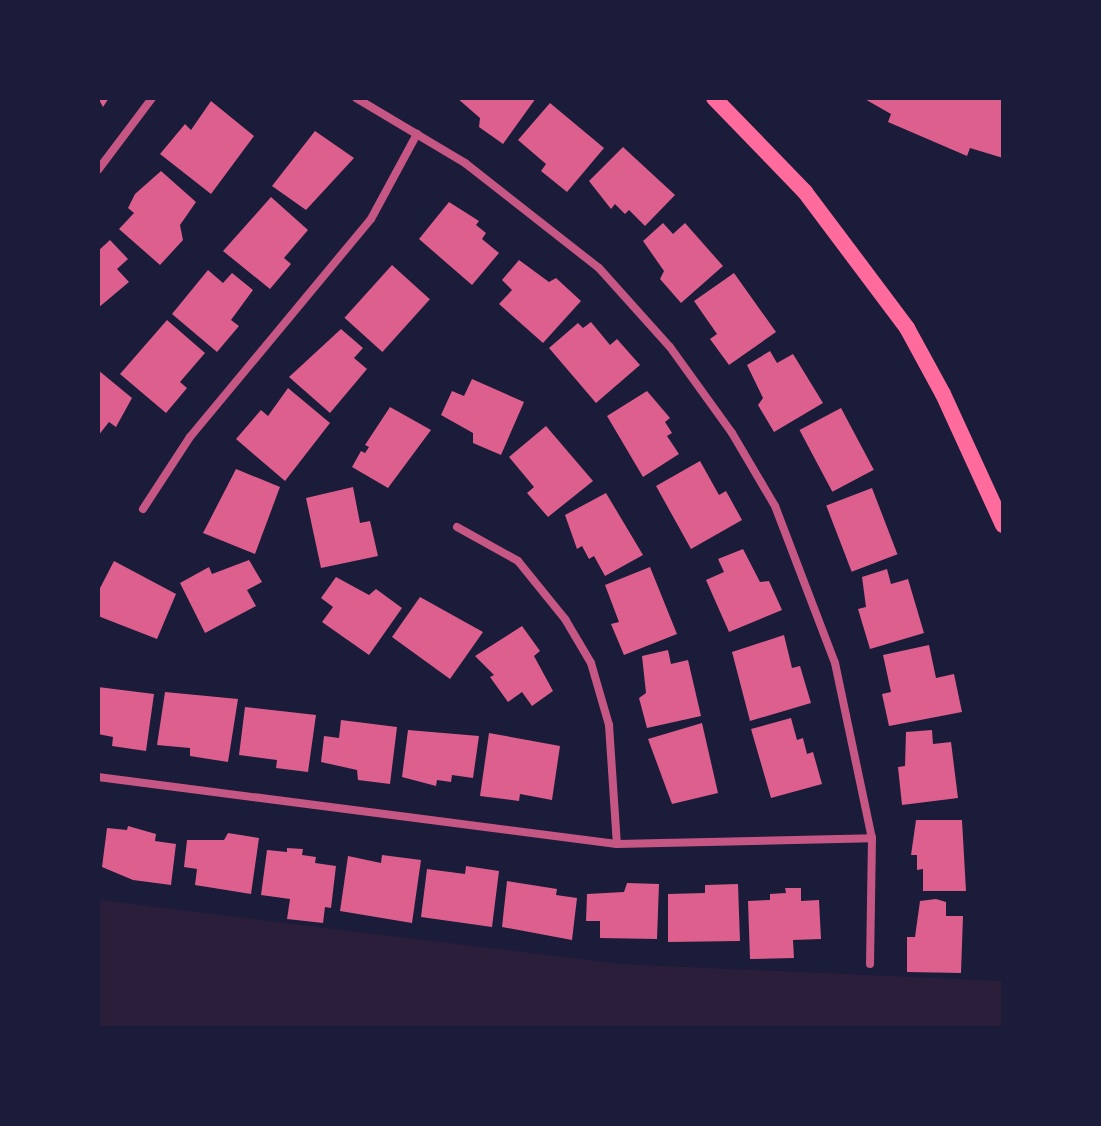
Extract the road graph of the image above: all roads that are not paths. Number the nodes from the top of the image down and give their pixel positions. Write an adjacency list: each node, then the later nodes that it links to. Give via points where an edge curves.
1 (152, 98): 5 (street)
2 (356, 98): 4 (street)
3 (714, 98): 7 (main road, via 805,192 907,328)
4 (417, 134): 6 (street, via 371,219 190,437); 10 (street, via 516,198 599,268 670,347 732,433 775,506 835,663)
5 (98, 170)
6 (143, 509)
7 (1003, 525)
8 (457, 527): 11 (street, via 518,561 565,619 591,663 609,725)
9 (98, 777): 11 (street)
10 (872, 838): 11 (street); 12 (street)
11 (617, 844)
12 (870, 964)

